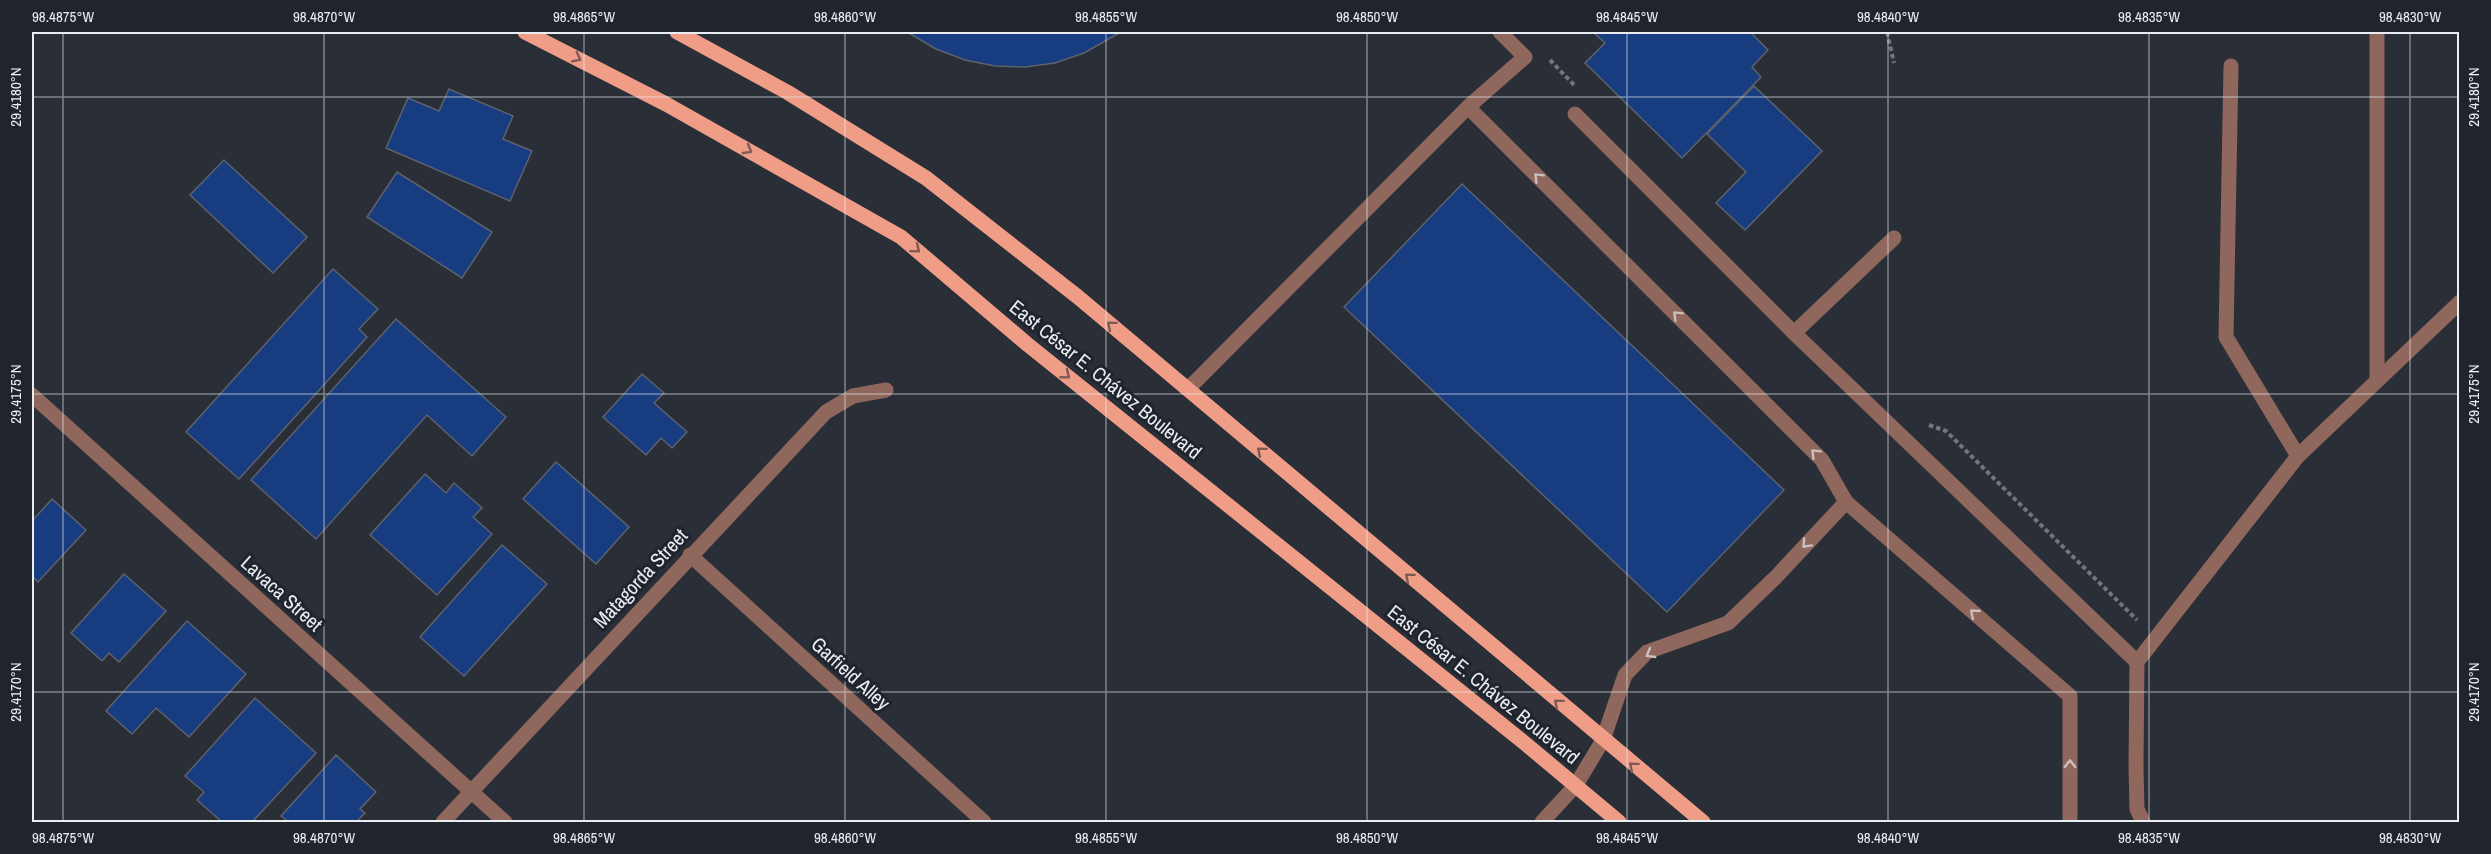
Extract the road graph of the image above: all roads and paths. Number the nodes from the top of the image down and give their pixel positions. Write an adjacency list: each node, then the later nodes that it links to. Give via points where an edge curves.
1 (525, 32): 22 (main road, East César E. Chávez Boulevard, one-way to 22, via 666,104 901,237 1027,344)
2 (677, 32): 14 (main road, East César E. Chávez Boulevard, one-way to 2, via 926,178 787,92)
3 (1500, 32): 8 (street, via 1525,57)
4 (1887, 32): 6 (path)
5 (2377, 32): 13 (street)
6 (1894, 63)
7 (2231, 66): 17 (street, via 2226,337)
8 (1468, 107): 14 (street); 18 (street, one-way to 8, via 1822,460)
9 (1575, 114): 12 (street)
10 (1894, 238): 12 (street)
11 (2460, 302): 13 (street)
12 (1794, 333): 20 (street)
13 (2377, 380): 17 (street)
14 (1188, 389): 21 (main road, East César E. Chávez Boulevard, one-way to 14)
15 (886, 390): 19 (street, Matagorda Street, via 853,396 826,412)
16 (32, 395): 23 (street, Lavaca Street)
17 (2298, 456): 20 (street)
18 (1846, 502): 21 (street, one-way to 21, via 1728,623 1647,652 1625,675); 30 (street, one-way to 18, via 2070,696)
19 (690, 555): 23 (street, Matagorda Street); 26 (street, Garfield Alley)
20 (2138, 662): 31 (street, via 2136,767 2138,809)
21 (1603, 740): 22 (street); 29 (main road, East César E. Chávez Boulevard, one-way to 21)
22 (1576, 785): 27 (street); 28 (main road, East César E. Chávez Boulevard)
23 (471, 791): 24 (street, Matagorda Street); 25 (street, Lavaca Street)
24 (442, 822)
25 (505, 822)
26 (984, 822)
27 (1542, 822)
28 (1619, 822)
29 (1703, 822)
30 (2070, 822)
31 (2143, 822)

